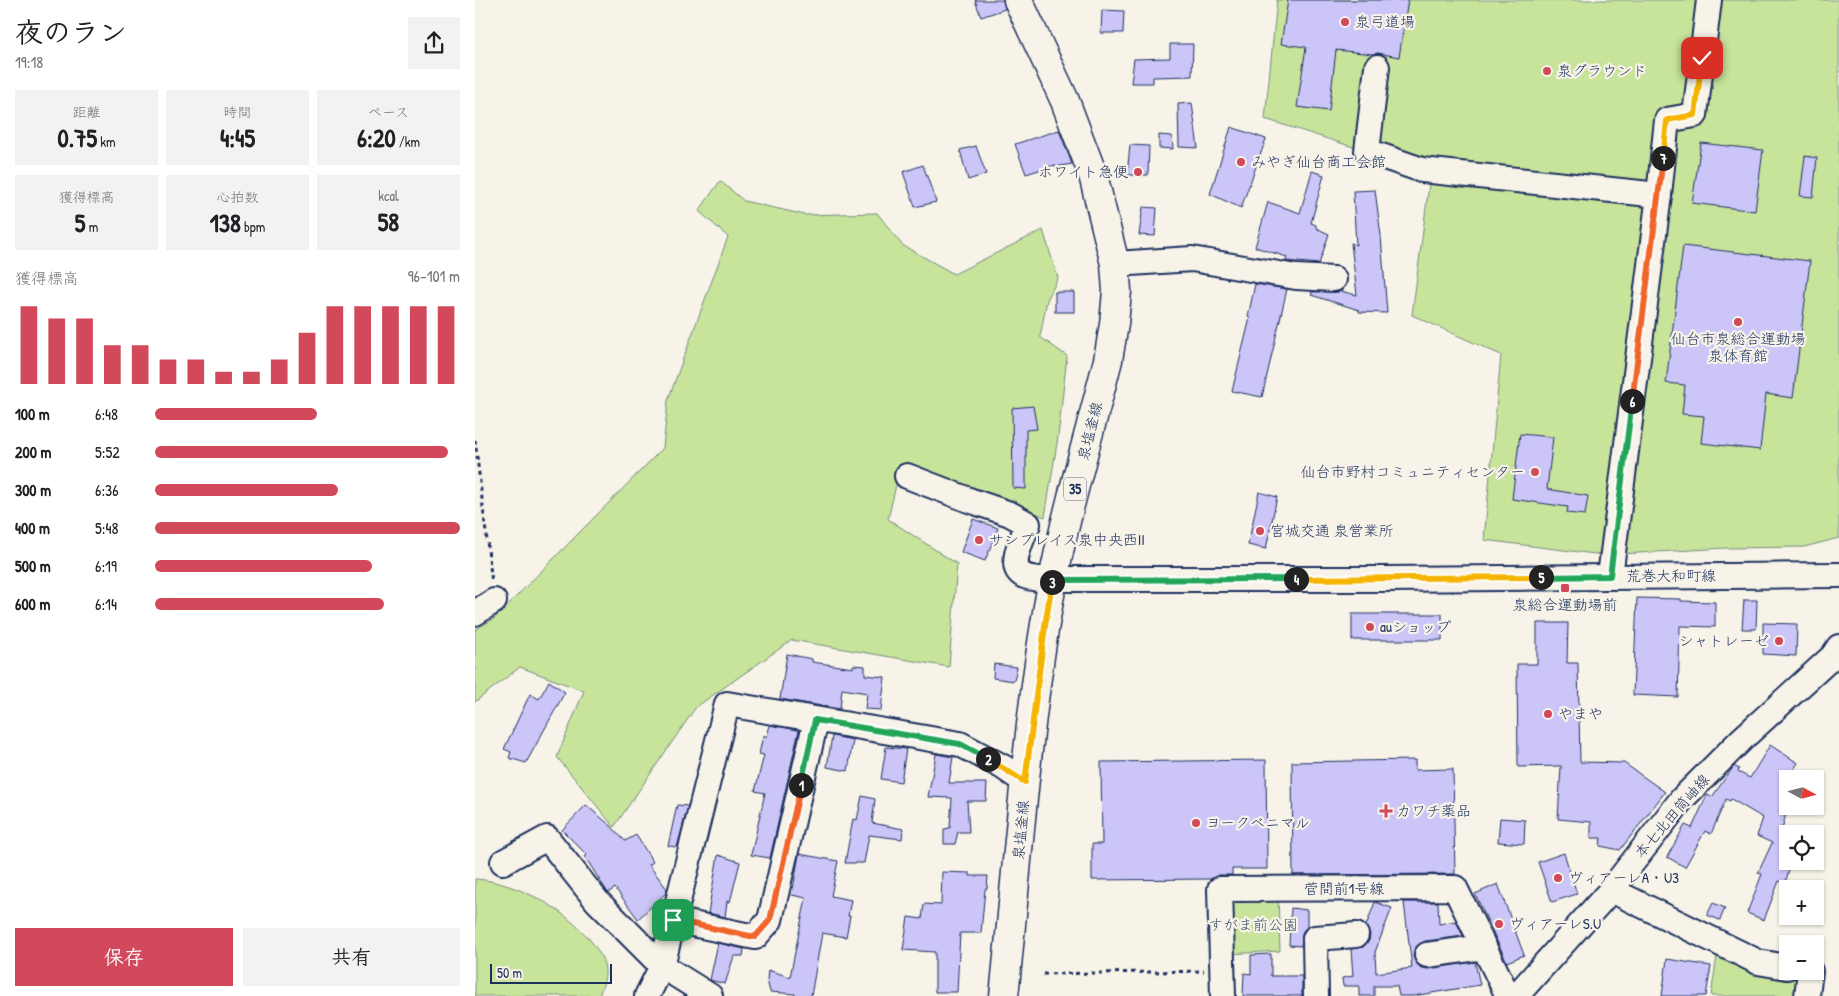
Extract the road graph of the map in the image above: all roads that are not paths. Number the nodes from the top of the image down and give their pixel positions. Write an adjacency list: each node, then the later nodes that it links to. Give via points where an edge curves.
1 (1018, 0): 5 (main road, 泉塩釜線 / 35, via 1065,101 1093,175)
2 (1709, 0): 4 (street, via 1695,115 1667,120)
3 (1377, 67): 4 (street, via 1367,151 1422,170)
4 (1659, 195): 9 (street)
5 (1115, 264): 6 (street, via 1193,259 1296,278); 10 (main road, 泉塩釜線 / 35, via 1117,291 1108,360)
6 (1334, 279)
7 (907, 476): 10 (street, 荒巻大和町線, via 1010,514 1028,524 1015,563 1018,572)
8 (1839, 575): 9 (street, 荒巻大和町線)
9 (1610, 576): 10 (street, 荒巻大和町線)
10 (1053, 580): 13 (main road, 泉塩釜線 / 35)
11 (1839, 647): 15 (street, 本七北田筒岫線, via 1683,799)
12 (815, 720): 13 (street, via 960,744); 16 (street, via 770,920 755,937); 16 (street, via 727,704)
13 (1025, 782): 25 (main road, 泉塩釜線 / 35)
14 (503, 862): 20 (street, via 547,838 597,901)
15 (1611, 890): 21 (street, via 1758,962); 29 (street, 本七北田筒岫線)
16 (673, 920): 20 (street)
17 (1356, 935): 27 (street, via 1315,938)
18 (1483, 946): 19 (street); 26 (street, 菅間前1号線, via 1455,888 1220,889); 28 (street, 菅間前1号線)
19 (1427, 955)
20 (662, 966): 23 (street); 24 (street)
21 (1779, 966)
22 (1809, 980): 30 (street)
23 (647, 996)
24 (710, 996)
25 (1004, 996)
26 (1223, 996)
27 (1316, 996)
28 (1508, 996)
29 (1516, 996)
30 (1807, 996)

